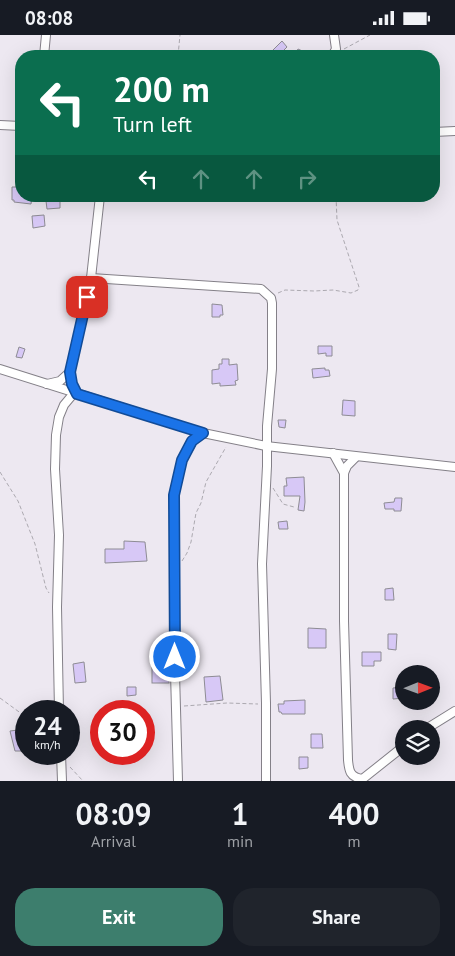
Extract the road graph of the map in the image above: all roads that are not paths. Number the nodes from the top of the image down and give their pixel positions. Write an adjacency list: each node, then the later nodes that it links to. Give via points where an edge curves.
1 (46, 35): 3 (street)
2 (334, 35): 4 (street)
3 (45, 50)
4 (336, 50)
5 (0, 125): 6 (street)
6 (15, 125)
7 (455, 131): 8 (street)
8 (440, 132)
9 (99, 202): 10 (street)
10 (91, 278): 12 (street); 16 (street, via 260,289 271,298 272,369)
11 (0, 369): 13 (street)
12 (70, 372): 13 (street, via 60,381); 14 (street)
13 (45, 384): 14 (street)
14 (76, 393): 15 (street); 21 (street, via 64,405 56,435)
15 (203, 433): 16 (street); 28 (street, via 192,441 182,460 174,495)
16 (266, 446): 17 (street); 29 (street, via 262,564)
17 (333, 453): 18 (street); 20 (street)
18 (356, 457): 19 (street); 20 (street, via 346,466)
19 (455, 467)
20 (344, 473): 26 (street, via 348,760 349,772)
21 (59, 700)
22 (455, 711): 23 (street)
23 (440, 720)
24 (395, 752): 26 (street)
25 (61, 765): 27 (street)
26 (361, 780)
27 (62, 781)
28 (178, 781)
29 (266, 781)

